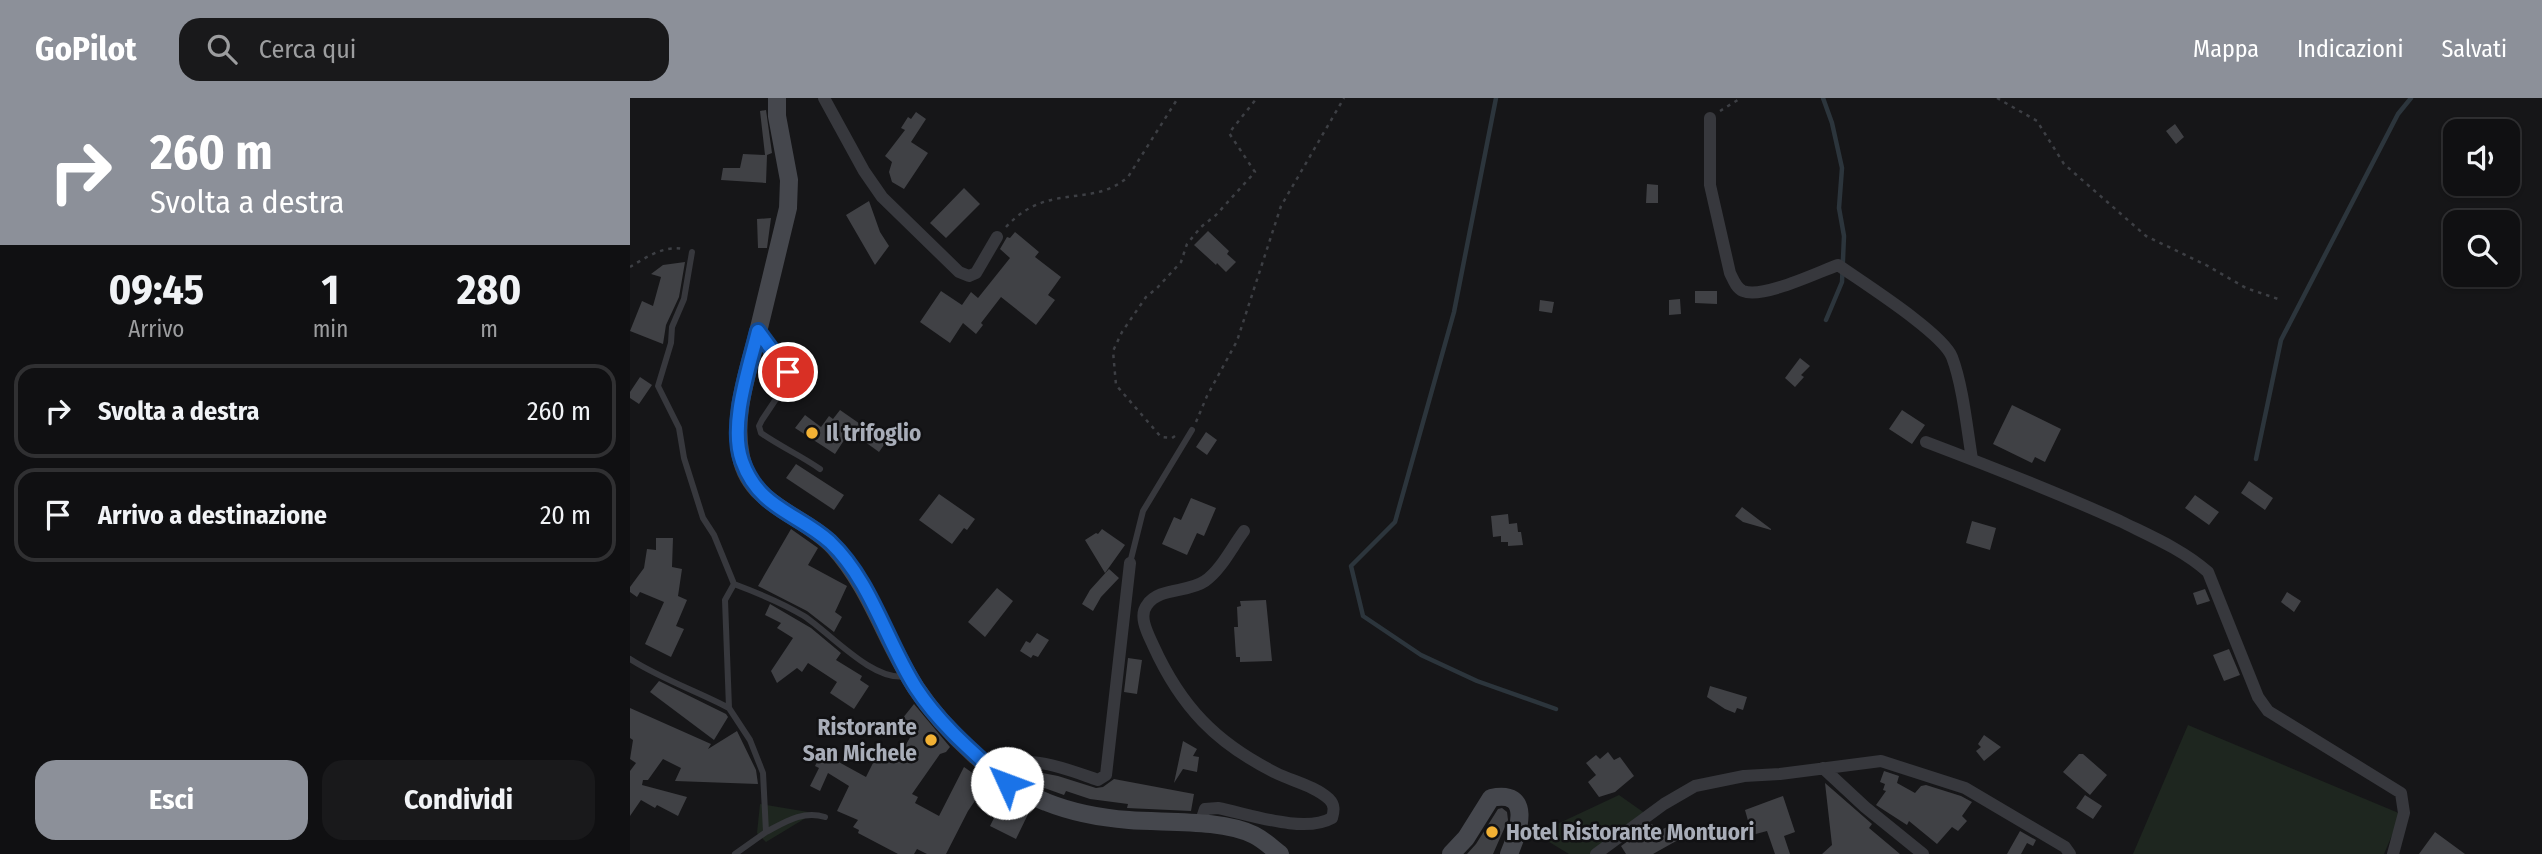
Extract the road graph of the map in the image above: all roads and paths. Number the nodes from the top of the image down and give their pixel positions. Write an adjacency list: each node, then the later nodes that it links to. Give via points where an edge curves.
1 (777, 98): 13 (main road, via 789,180 788,208)
2 (824, 98): 9 (street, via 882,197 959,272 976,273)
3 (1178, 98): 9 (path, via 1117,187 1033,204 1019,212)
4 (1258, 98): 14 (path, via 1229,133 1255,172 1187,244 1181,262 1146,297 1113,351 1116,385 1161,437)
5 (1344, 98): 14 (path, via 1280,206 1237,341)
6 (1741, 98): 8 (path)
7 (1997, 98): 12 (path, via 2037,121 2064,164 2146,236 2246,288)
8 (1710, 118): 16 (street, via 1710,185 1730,273 1737,285 1744,291 1762,292 1838,265 1881,293 1951,355)
9 (997, 237)
10 (692, 252): 11 (path, via 678,247 654,253); 20 (lane, via 684,299 658,386 679,428 703,518)
11 (630, 267)
12 (2281, 300)
13 (758, 331): 17 (lane, via 788,372 788,381 759,426 761,433); 22 (main road, via 741,403 741,460 755,487 829,541 853,568)
14 (1192, 430): 19 (lane, via 1143,511)
15 (1926, 442): 16 (street)
16 (1972, 459): 36 (street, via 2133,528 2193,559 2208,572 2258,697 2268,711 2401,793 2404,813)
17 (820, 469)
18 (1244, 531): 27 (street, via 1202,583 1157,596 1147,604 1145,624 1161,663 1200,721 1231,748 1318,791 1334,809 1332,818 1322,824 1307,825 1205,809)
19 (1130, 563): 25 (street, via 1105,775 1098,780 1030,763 1003,766)
20 (734, 584): 22 (lane, via 806,617 879,672); 23 (lane, via 725,600)
21 (630, 659): 23 (lane)
22 (909, 675): 25 (main road, via 947,727)
23 (729, 708): 28 (lane, via 750,740 763,773)
24 (1823, 768): 33 (street, via 1696,786); 34 (street); 35 (street, via 1881,761 1965,788)
25 (995, 772): 27 (main road, via 1045,802 1072,810 1126,820)
26 (825, 817): 28 (lane, via 813,813 799,816)
27 (1200, 824): 30 (main road, via 1255,835)
28 (766, 832): 29 (lane)
29 (735, 854)
30 (1280, 854)
31 (1451, 854): 32 (main road, via 1491,798 1503,796 1518,805 1521,818)
32 (1509, 854)
33 (1596, 854)
34 (1923, 854)
35 (2070, 854)
36 (2393, 854)

